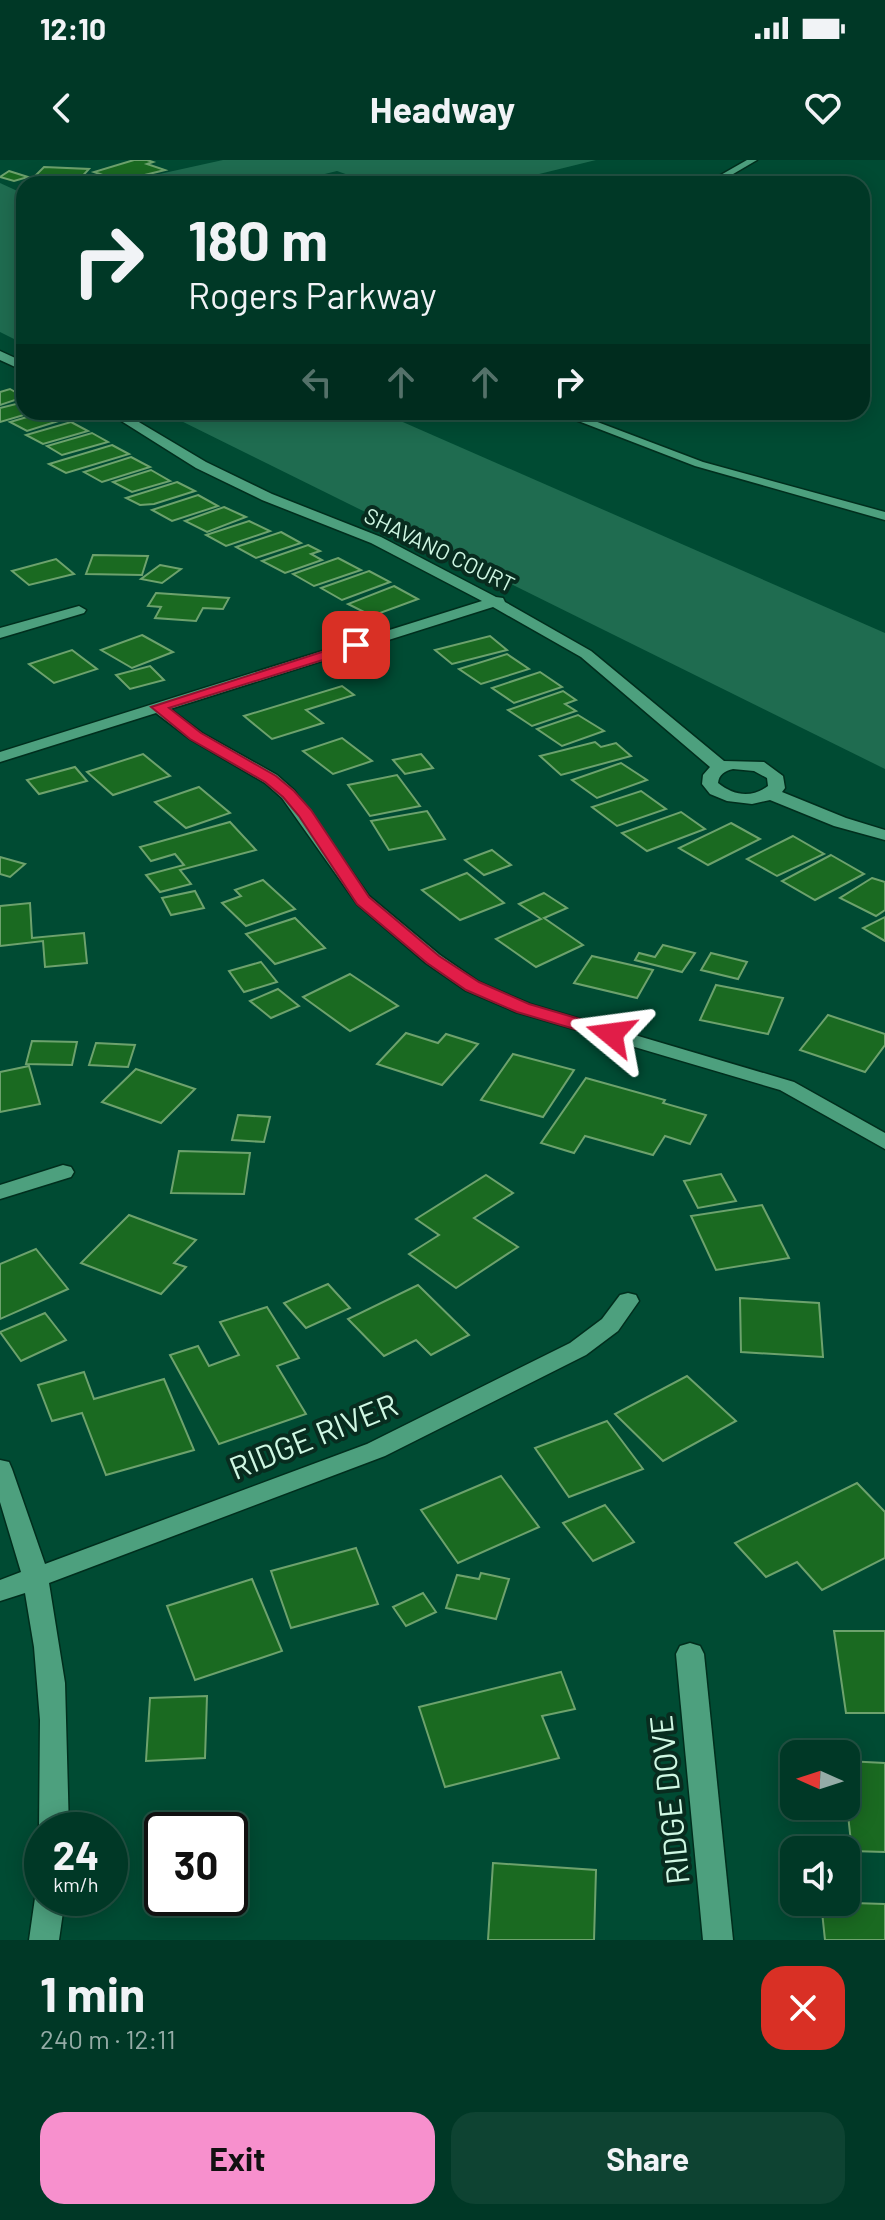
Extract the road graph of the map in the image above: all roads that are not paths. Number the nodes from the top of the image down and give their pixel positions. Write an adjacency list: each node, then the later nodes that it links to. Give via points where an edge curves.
1 (753, 160): 2 (lane)
2 (724, 176)
3 (126, 420): 6 (street, SHAVANO COURT, via 201,465 376,540)
4 (582, 420): 5 (lane, via 699,464)
5 (885, 516)
6 (498, 601): 9 (street); 11 (street, SHAVANO COURT, via 586,654)
7 (79, 610): 8 (street)
8 (0, 633)
9 (158, 707): 10 (street); 14 (street, via 288,794 363,900 472,986 523,1008 787,1086)
10 (0, 757)
11 (721, 767): 12 (street, via 745,764 768,770 779,782); 12 (street, via 709,777 724,795 749,799)
12 (771, 794): 13 (street)
13 (885, 835)
14 (885, 1142)
15 (63, 1172): 16 (street)
16 (0, 1192)
17 (628, 1301): 19 (street, RIDGE RIVER, via 610,1325 578,1349 376,1450)
18 (0, 1469): 19 (street)
19 (34, 1577): 20 (street, RIDGE RIVER); 22 (street, via 47,1637 57,1754)
20 (0, 1591)
21 (690, 1654): 25 (street, RIDGE DOVE)
22 (55, 1812)
23 (47, 1916): 24 (street)
24 (44, 1940)
25 (718, 1940)

